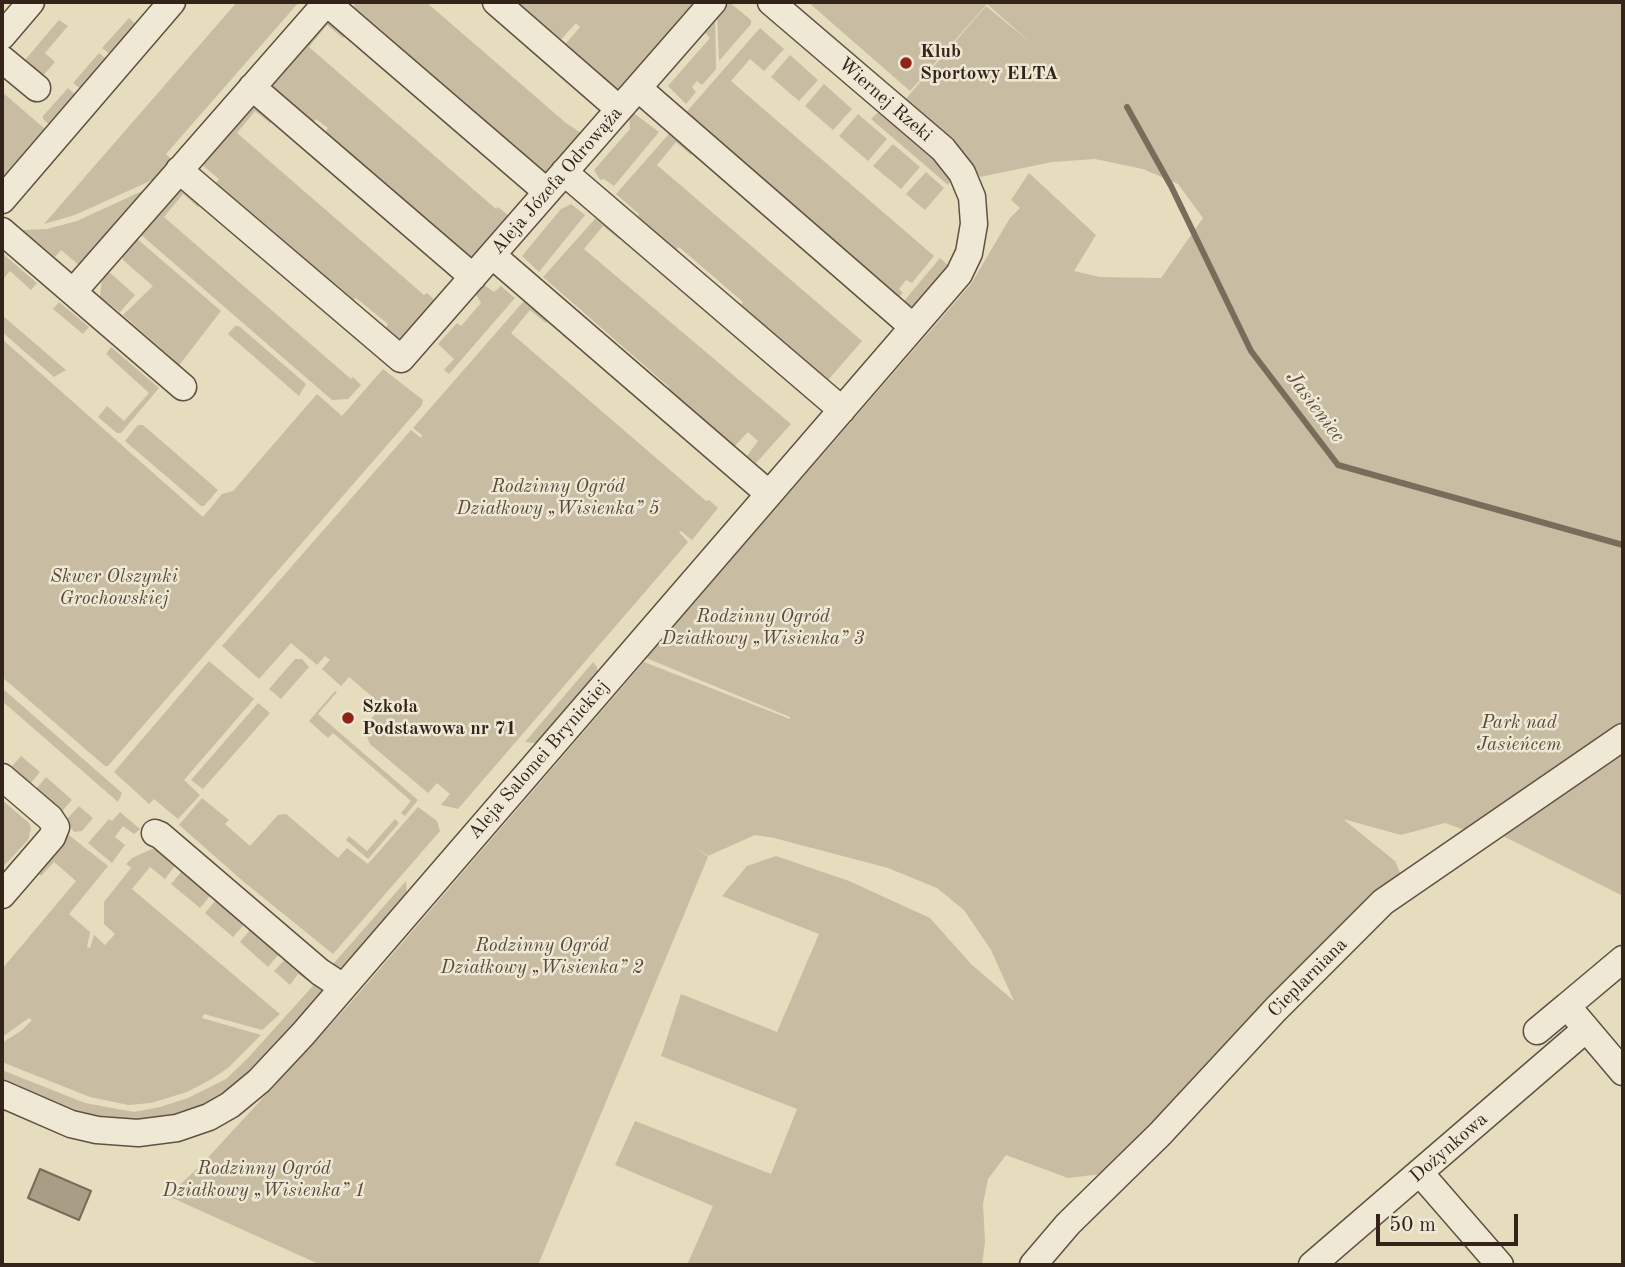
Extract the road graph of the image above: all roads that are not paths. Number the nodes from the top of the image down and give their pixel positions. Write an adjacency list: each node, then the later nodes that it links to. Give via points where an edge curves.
1 (31, 2): 7 (street)
2 (172, 2): 16 (street)
3 (327, 2): 9 (street); 15 (street)
4 (496, 2): 12 (street)
5 (713, 2): 10 (street, Aleja Józefa Odrowąża)
6 (771, 2): 17 (street, Wiernej Rzeki, via 943,149 966,179)
7 (2, 36)
8 (2, 59): 11 (street)
9 (252, 87): 13 (street); 20 (street)
10 (638, 88): 12 (street, Aleja Józefa Odrowąża); 22 (street)
11 (37, 89)
12 (620, 109): 14 (street, Aleja Józefa Odrowąża)
13 (179, 170): 20 (street, Aleja Józefa Odrowąża, via 401,359); 21 (street)
14 (564, 172): 15 (street, Aleja Józefa Odrowąża); 24 (street)
15 (547, 192): 19 (street, Aleja Józefa Odrowąża)
16 (2, 200)
17 (974, 215): 22 (street, Aleja Salomei Brynickiej, via 971,247 961,270)
18 (2, 231): 21 (street)
19 (492, 255): 20 (street, Aleja Józefa Odrowąża); 25 (street)
20 (473, 277)
21 (73, 292): 23 (street)
22 (913, 327): 24 (street, Aleja Salomei Brynickiej)
23 (183, 387)
24 (842, 410): 25 (street, Aleja Salomei Brynickiej)
25 (769, 494): 31 (street, Aleja Salomei Brynickiej)
26 (1623, 737): 38 (street, Cieplarniana, via 1383,902)
27 (2, 777): 29 (street, via 56,827)
28 (155, 833): 31 (street)
29 (2, 895)
30 (1623, 959): 32 (street)
31 (343, 987): 36 (street, Aleja Salomei Brynickiej, via 259,1081 230,1105 177,1128 138,1133 97,1130 71,1124)
32 (1567, 1006): 33 (street); 34 (street)
33 (1586, 1029): 35 (street); 37 (street, Dożynkowa)
34 (1537, 1031)
35 (1623, 1072)
36 (2, 1094)
37 (1420, 1173): 39 (street, Dożynkowa); 40 (street)
38 (1033, 1265)
39 (1311, 1265)
40 (1500, 1265)

